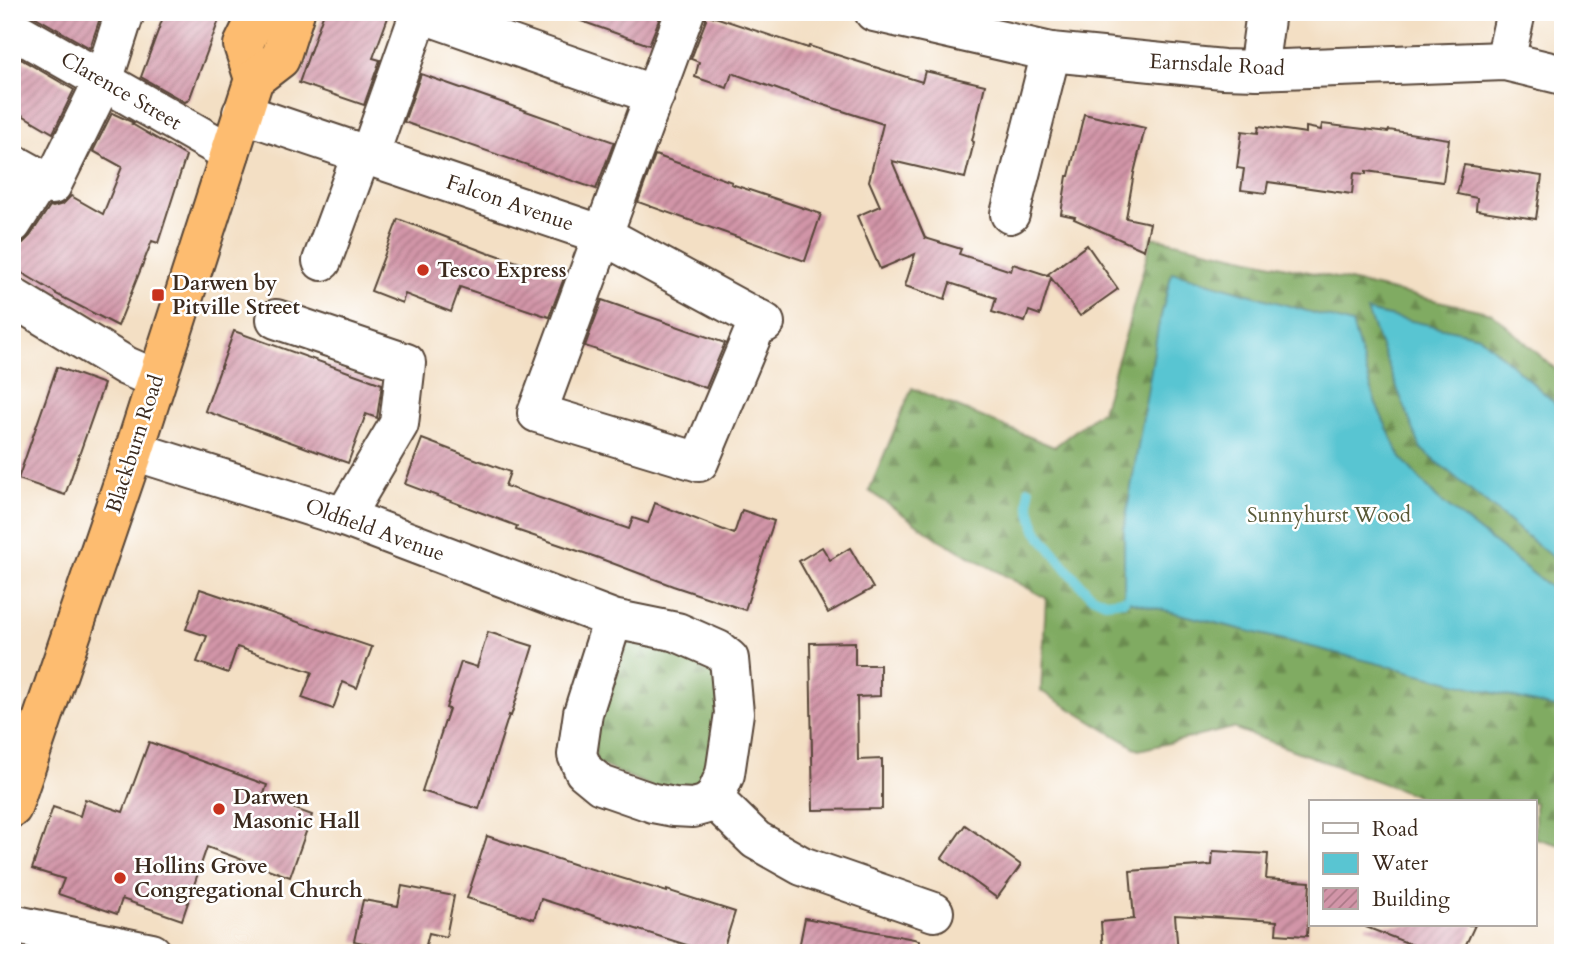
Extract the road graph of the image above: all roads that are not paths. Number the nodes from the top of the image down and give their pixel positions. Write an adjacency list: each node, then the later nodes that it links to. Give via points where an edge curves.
1 (125, 12): 14 (street)
2 (259, 12): 16 (highway, via 243,45)
3 (295, 12): 16 (highway, via 280,59)
4 (685, 12): 15 (street)
5 (874, 12): 10 (street, Earnsdale Road)
6 (1266, 12): 12 (street)
7 (1516, 12): 11 (street)
8 (420, 13): 15 (street); 18 (street)
9 (12, 29): 14 (street, Clarence Street)
10 (1051, 52): 12 (street, Earnsdale Road); 20 (street)
11 (1505, 61): 12 (street, Earnsdale Road); 13 (street, Earnsdale Road)
12 (1258, 70)
13 (1563, 75)
14 (103, 81): 17 (street, Clarence Street); 19 (street, via 52,185)
15 (655, 95): 22 (street)
16 (248, 96): 17 (highway, Blackburn Road); 18 (street, Falcon Avenue)
17 (230, 153): 26 (highway, Blackburn Road)
18 (365, 154): 22 (street, Falcon Avenue); 23 (street)
19 (27, 171): 21 (street)
20 (1010, 214)
21 (12, 225)
22 (603, 235): 22 (street, Falcon Avenue, via 762,321 698,462 537,413)
23 (322, 261)
24 (12, 297): 26 (street, via 126,366)
25 (276, 319): 28 (street, via 406,363 399,424)
26 (156, 379): 27 (highway, Blackburn Road)
27 (134, 451): 28 (street, Oldfield Avenue); 31 (highway, Blackburn Road)
28 (344, 517): 29 (street, Oldfield Avenue)
29 (613, 619): 30 (street, Oldfield Avenue, via 677,632 729,659 734,713 725,774); 30 (street, via 583,712 576,755 584,771 601,785 653,803 692,808)
30 (714, 799): 32 (street, via 757,840 802,866)
31 (12, 808)
32 (934, 912)
33 (12, 924): 34 (street)
34 (152, 953)

